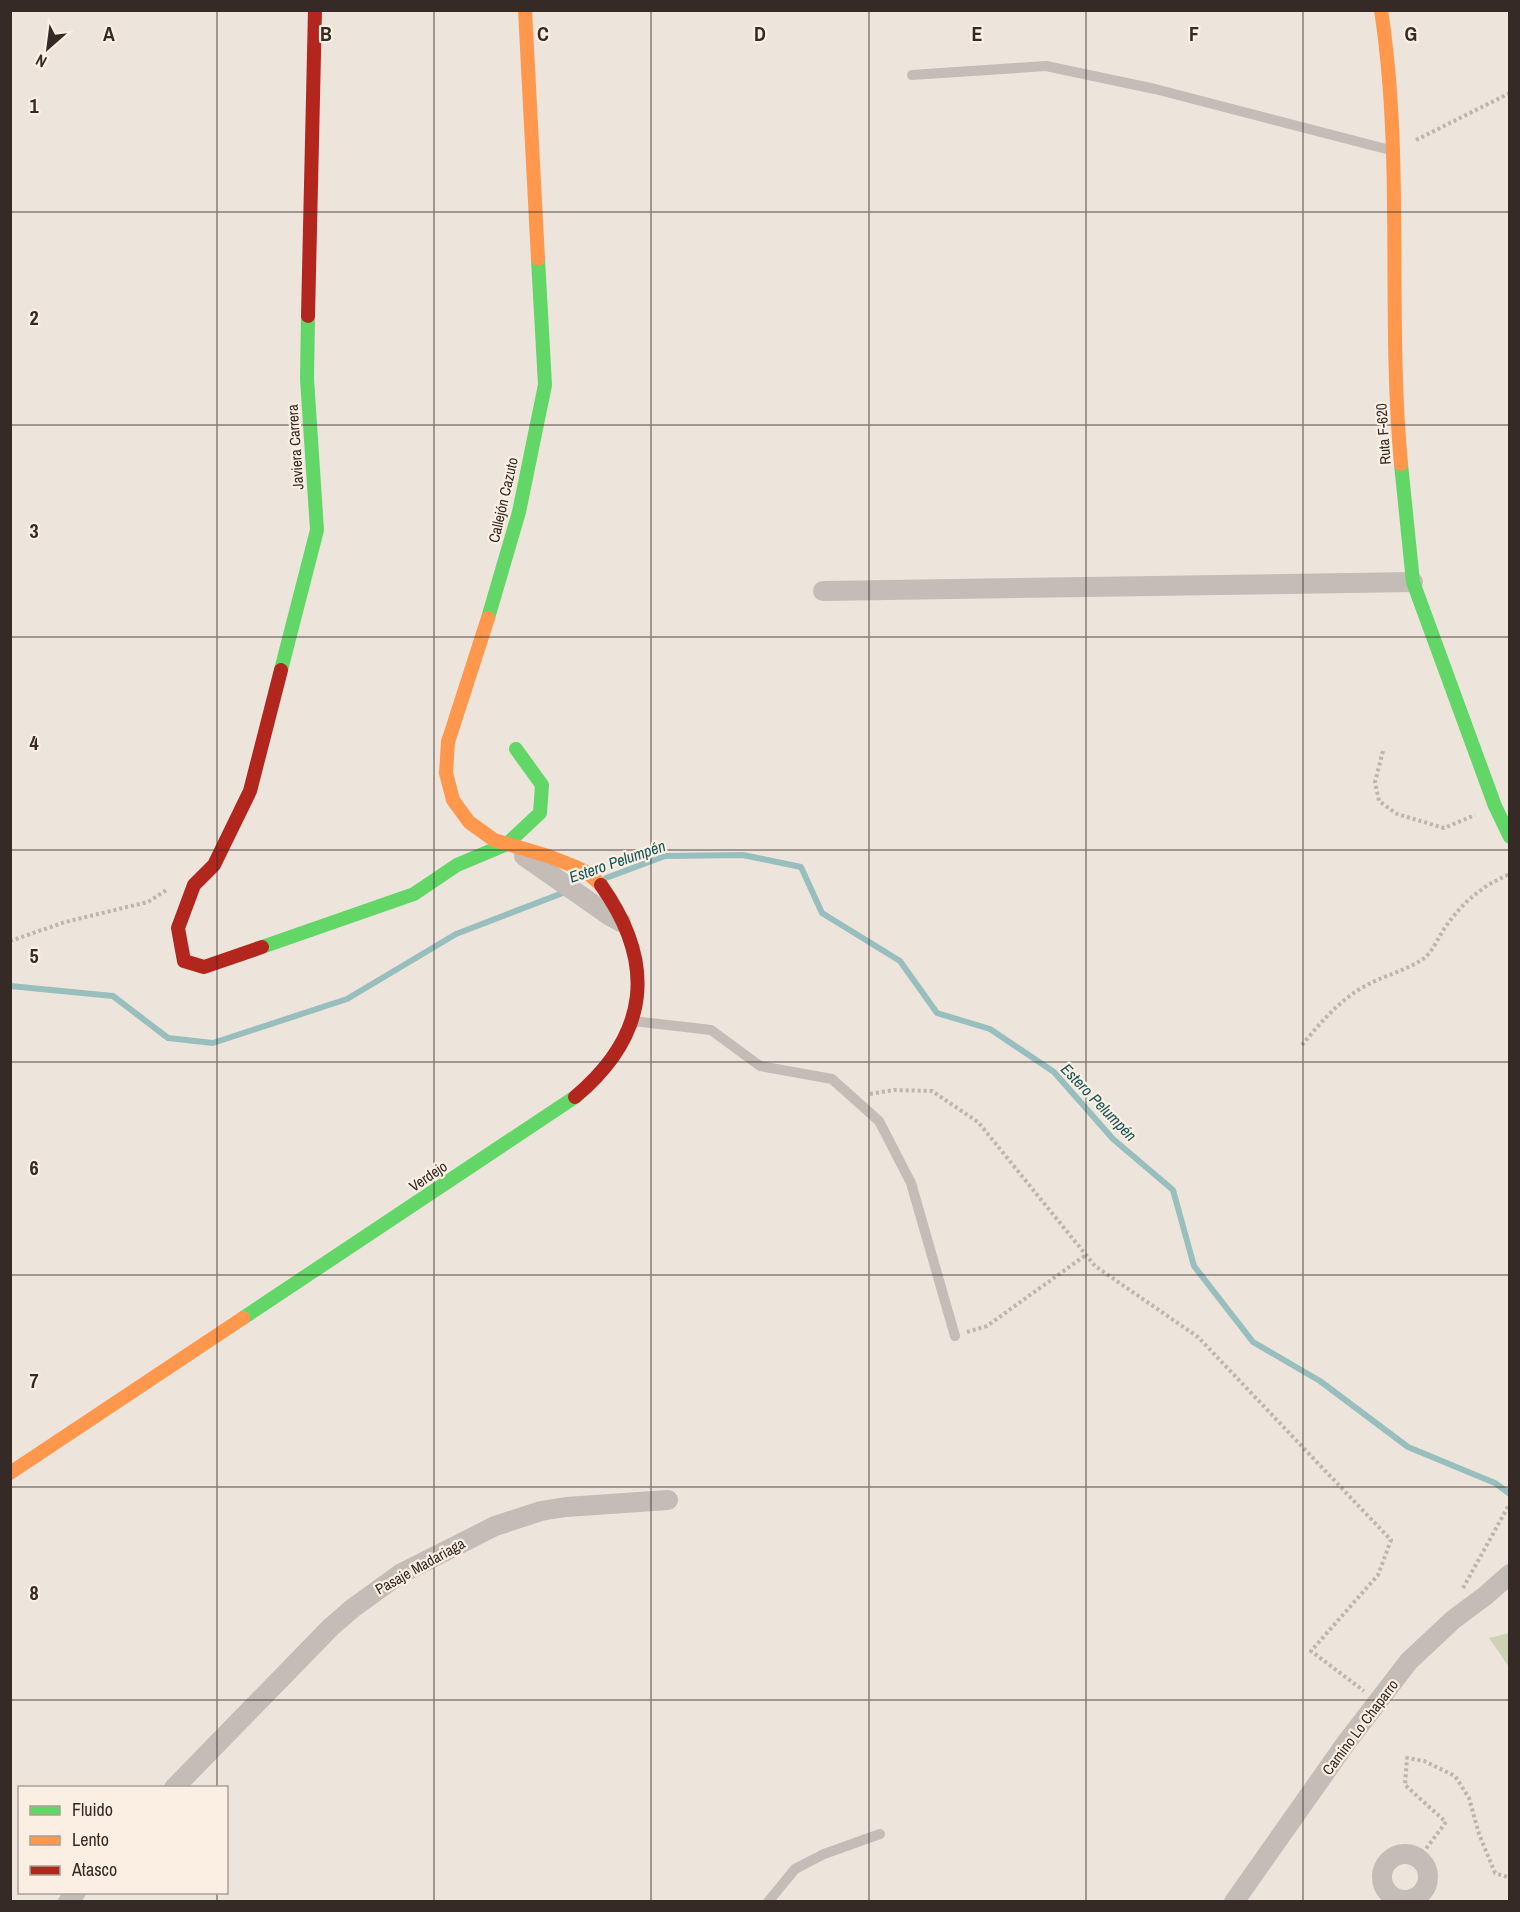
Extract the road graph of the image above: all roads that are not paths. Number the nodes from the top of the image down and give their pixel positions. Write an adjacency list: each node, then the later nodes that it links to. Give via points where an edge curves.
1 (315, 10): 10 (street, Javiera Carrera, via 307,380 317,530 250,791 214,865 194,885 178,928 184,961 204,967 414,894 457,866)
2 (525, 10): 10 (street, Callejón Cazuto, via 545,385 519,512 448,742 445,766 449,790 462,815 482,833)
3 (1381, 10): 5 (street, Ruta F-620)
4 (912, 75): 5 (lane, via 1047,66 1155,89)
5 (1394, 151): 6 (street, Ruta F-620, via 1397,418)
6 (1413, 582): 7 (street); 9 (street, Ruta F-620)
7 (823, 591)
8 (516, 749): 10 (street, via 542,785 540,813)
9 (1509, 837)
10 (507, 844): 11 (street)
11 (625, 923): 12 (street, Verdejo, via 638,977)
12 (633, 1021): 13 (lane, via 711,1030 760,1066 832,1079 879,1121 911,1183); 14 (street, Verdejo, via 614,1060 589,1087)
13 (955, 1336)
14 (10, 1473)
15 (668, 1500): 17 (street, Pasaje Madariaga, via 541,1511 495,1526 400,1574 331,1627)
16 (1509, 1574): 21 (street, Camino Lo Chaparro, via 1409,1660)
17 (176, 1786)
18 (880, 1834): 20 (lane, via 795,1869)
19 (1392, 1899): 19 (street, via 1382,1878 1386,1864 1398,1855 1419,1858 1428,1871 1427,1887 1416,1898)
20 (768, 1902)
21 (1234, 1902)

